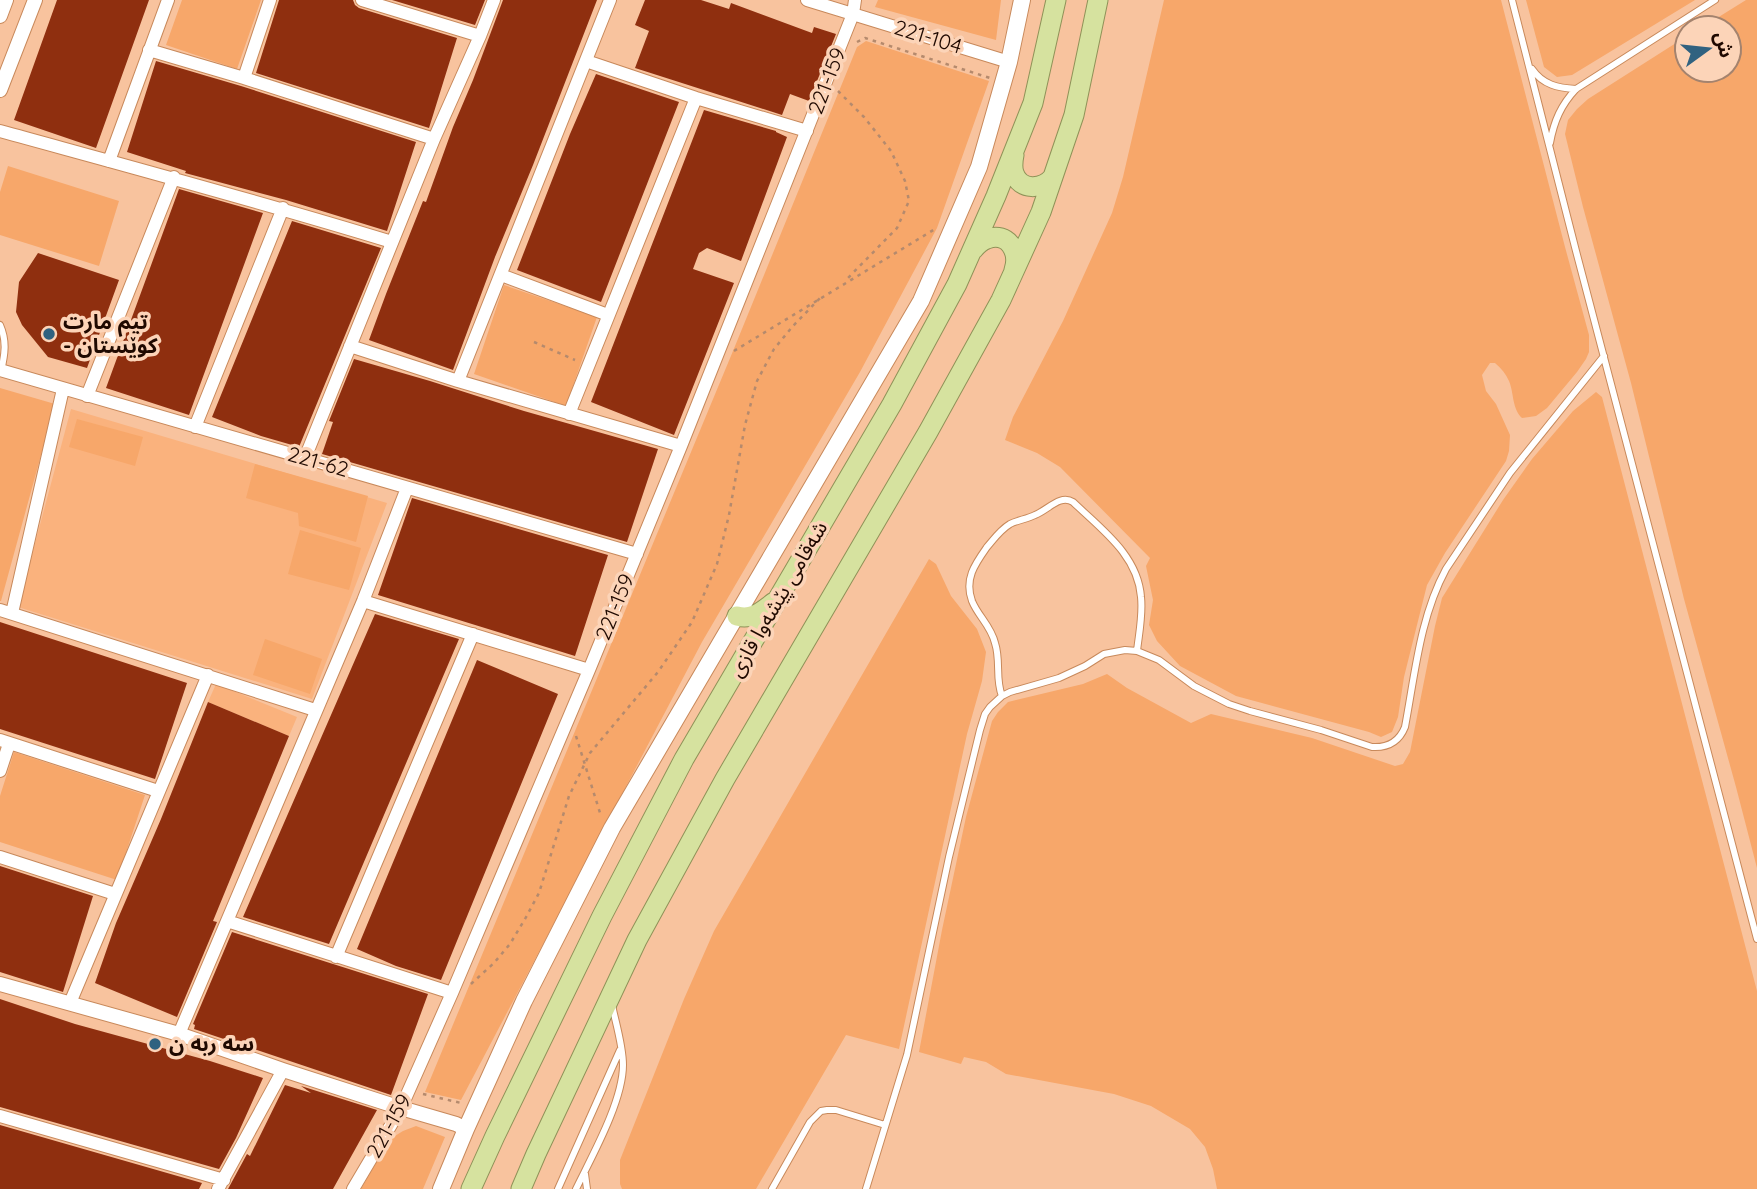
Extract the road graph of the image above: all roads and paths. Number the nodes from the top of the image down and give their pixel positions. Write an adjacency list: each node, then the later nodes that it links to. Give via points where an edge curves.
1 (6, 0): 16 (street)
2 (36, 0): 24 (street)
3 (168, 0): 18 (street)
4 (270, 0): 22 (street)
5 (362, 0): 17 (street)
6 (494, 0): 17 (street)
7 (610, 0): 19 (street)
8 (807, 0): 15 (street, 221-104)
9 (855, 0): 15 (street, 221-159)
10 (1022, 0): 20 (main road)
11 (1056, 0): 31 (highway, شەقامی پێشەوا قازی, via 1033,103)
12 (1098, 0): 34 (highway, via 1074,114)
13 (1512, 0): 21 (lane)
14 (1715, 0): 23 (lane)
15 (853, 14): 20 (street, 221-104); 28 (street, 221-159)
16 (0, 16)
17 (480, 36): 29 (street)
18 (149, 50): 22 (street); 32 (street)
19 (586, 61): 26 (street); 40 (street)
20 (1009, 62): 63 (main road, via 979,167 921,300)
21 (1529, 65): 23 (lane, via 1544,82); 30 (lane)
22 (244, 78): 29 (street)
23 (1576, 89): 30 (lane, via 1560,111)
24 (0, 90)
25 (838, 91): 41 (path, via 891,151 909,201 897,228)
26 (696, 98): 28 (street); 43 (street)
27 (0, 131): 32 (street)
28 (807, 131): 56 (street, 221-159)
29 (434, 139): 37 (street)
30 (1550, 146): 48 (lane)
31 (1016, 147): 34 (highway, via 1012,165 1023,184 1038,187); 38 (highway, شەقامی پێشەوا قازی)
32 (109, 161): 33 (street)
33 (174, 177): 35 (street); 53 (street)
34 (1053, 177): 39 (highway)
35 (283, 208): 37 (street); 55 (street)
36 (944, 223): 41 (path)
37 (392, 242): 46 (street)
38 (973, 250): 39 (highway, via 989,238 1003,239 1014,248); 60 (highway, شەقامی پێشەوا قازی, via 898,392)
39 (1014, 271): 84 (highway, via 928,432 719,790)
40 (501, 275): 43 (street); 51 (street)
41 (844, 283): 42 (path)
42 (821, 297): 47 (path); 72 (path, via 774,349 757,381 717,564 692,622 658,672)
43 (608, 315): 49 (street)
44 (0, 326): 50 (lane, via 6,349)
45 (534, 342): 49 (path)
46 (350, 345): 51 (street); 57 (street)
47 (725, 356)
48 (1604, 356): 65 (lane, via 1510,473 1446,569 1427,612 1405,727 1394,743 1372,747 1240,708 1211,696 1159,660); 79 (lane)
49 (588, 366): 54 (street)
50 (0, 371): 52 (street, 221-62)
51 (458, 382): 54 (street)
52 (63, 389): 53 (street, 221-62); 62 (street)
53 (87, 396): 55 (street, 221-62)
54 (569, 414): 56 (street)
55 (195, 427): 57 (street, 221-62)
56 (681, 446): 59 (street, 221-159)
57 (305, 458): 58 (street, 221-62)
58 (407, 488): 59 (street, 221-62); 61 (street)
59 (637, 554): 66 (street, 221-159)
60 (778, 599): 63 (highway, via 752,617); 99 (highway, شەقامی پێشەوا قازی, via 684,760 602,916)
61 (363, 601): 64 (street); 69 (street)
62 (6, 611): 67 (street)
63 (737, 616): 94 (main road, via 612,828)
64 (473, 634): 66 (street); 80 (street)
65 (1137, 651): 68 (lane, via 1104,654 1059,678); 68 (lane, via 1142,599 1133,567 1121,548 1073,502 1062,499 1004,528 971,572 971,598 995,641)
66 (589, 670): 83 (street, 221-159)
67 (208, 675): 69 (street); 74 (street)
68 (1002, 696): 93 (lane, via 989,707 980,730 907,1055)
69 (315, 710): 78 (street)
70 (576, 736): 72 (path)
71 (5, 742): 73 (street); 74 (street)
72 (584, 762): 75 (path); 82 (path, via 526,919 494,963)
73 (0, 771)
74 (158, 791): 77 (street)
75 (602, 821)
76 (0, 857): 77 (street)
77 (115, 894): 85 (street)
78 (227, 921): 80 (street); 86 (street)
79 (1757, 939)
80 (336, 957): 83 (street)
81 (0, 984): 85 (street)
82 (468, 986)
83 (452, 993): 91 (street, 221-159)
84 (610, 996): 87 (lane); 100 (highway)
85 (70, 1003): 86 (street)
86 (178, 1034): 88 (street)
87 (621, 1048): 95 (lane, via 620,1088); 101 (lane)
88 (283, 1070): 91 (street); 96 (street)
89 (420, 1093): 90 (path)
90 (466, 1104)
91 (401, 1108): 94 (street); 97 (street, 221-159)
92 (0, 1116): 96 (street)
93 (885, 1125): 104 (lane, via 836,1110 821,1111); 105 (lane)
94 (466, 1129): 98 (main road)
95 (584, 1172): 102 (lane); 103 (lane)
96 (221, 1184)
97 (353, 1189)
98 (441, 1189)
99 (471, 1189)
100 (521, 1189)
101 (558, 1189)
102 (576, 1189)
103 (587, 1189)
104 (772, 1189)
105 (866, 1189)

